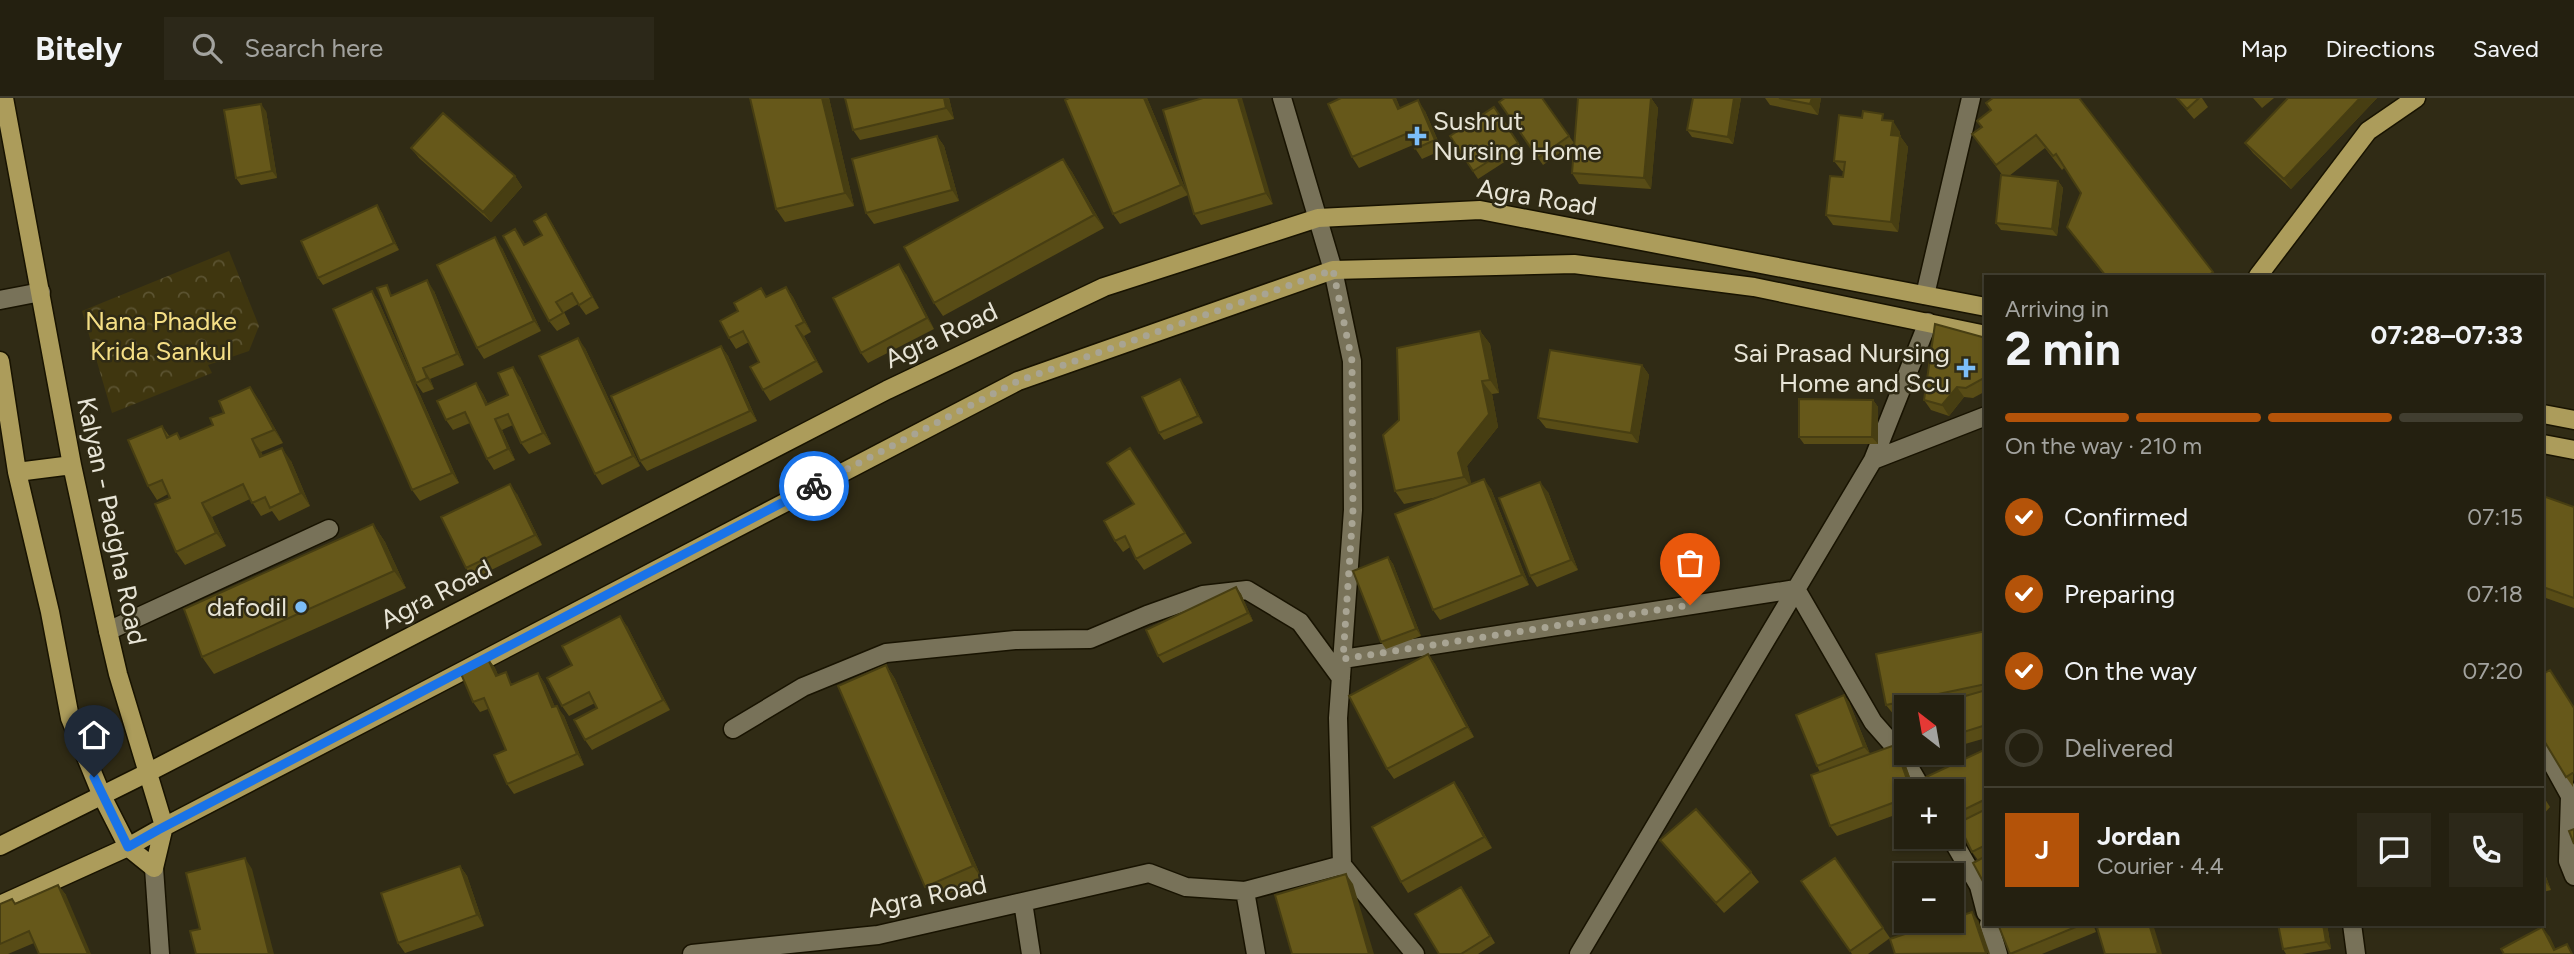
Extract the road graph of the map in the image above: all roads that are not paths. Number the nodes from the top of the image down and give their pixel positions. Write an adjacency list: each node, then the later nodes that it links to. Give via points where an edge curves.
1 (4, 98): 8 (main road, Kalyan - Padgha Road)
2 (1282, 98): 5 (street)
3 (1970, 98): 9 (street)
4 (2416, 98): 7 (main road, via 2368,131)
5 (1318, 218): 6 (street); 9 (main road, Agra Road, via 1480,210); 30 (main road, Agra Road, via 1104,287 923,372)
6 (1333, 270): 12 (main road, via 1574,264 1754,287); 26 (street, via 1352,361 1353,510); 33 (main road, via 1018,381)
7 (2259, 275)
8 (41, 292): 10 (street); 21 (main road, Kalyan - Padgha Road)
9 (1925, 295): 11 (main road, Agra Road)
10 (0, 300)
11 (1984, 307)
12 (1928, 322): 13 (main road); 20 (street)
13 (1984, 335)
14 (0, 361): 22 (main road)
15 (2544, 414): 17 (main road)
16 (1984, 417): 20 (street)
17 (2574, 420)
18 (2544, 444): 19 (main road)
19 (2574, 450)
20 (1873, 460): 24 (street)
21 (72, 466): 22 (main road); 25 (main road, Kalyan - Padgha Road)
22 (18, 472): 32 (main road, via 70,718)
23 (329, 529): 25 (street)
24 (1796, 589): 26 (street); 31 (street, via 1873,722); 51 (street)
25 (108, 631): 30 (main road, Kalyan - Padgha Road)
26 (1343, 659): 27 (street)
27 (1341, 678): 28 (street, via 1300,622 1247,590 1203,595 1090,639 1015,640 886,653 803,687); 37 (street)
28 (733, 729)
29 (2544, 749): 39 (street, via 2570,796 2568,861)
30 (149, 772): 32 (main road, Agra Road); 33 (main road, Kalyan - Padgha Road)
31 (1916, 779)
32 (102, 796): 34 (main road, Agra Road); 35 (main road)
33 (164, 826): 35 (main road); 38 (main road)
34 (0, 846)
35 (128, 847): 38 (main road); 42 (main road)
36 (1958, 849): 43 (street, via 1979,886)
37 (1342, 865): 40 (street, Agra Road); 50 (street)
38 (154, 868): 46 (street)
39 (2574, 876)
40 (1245, 891): 41 (street, Agra Road, via 1186,887 1149,873); 49 (street)
41 (1023, 902): 47 (street, Agra Road, via 878,935); 48 (street)
42 (0, 905)
43 (1984, 905)
44 (1990, 926): 52 (street)
45 (2352, 926): 53 (street)
46 (160, 954)
47 (692, 954)
48 (1031, 954)
49 (1256, 954)
50 (1415, 954)
51 (1578, 954)
52 (1997, 954)
53 (2356, 954)

